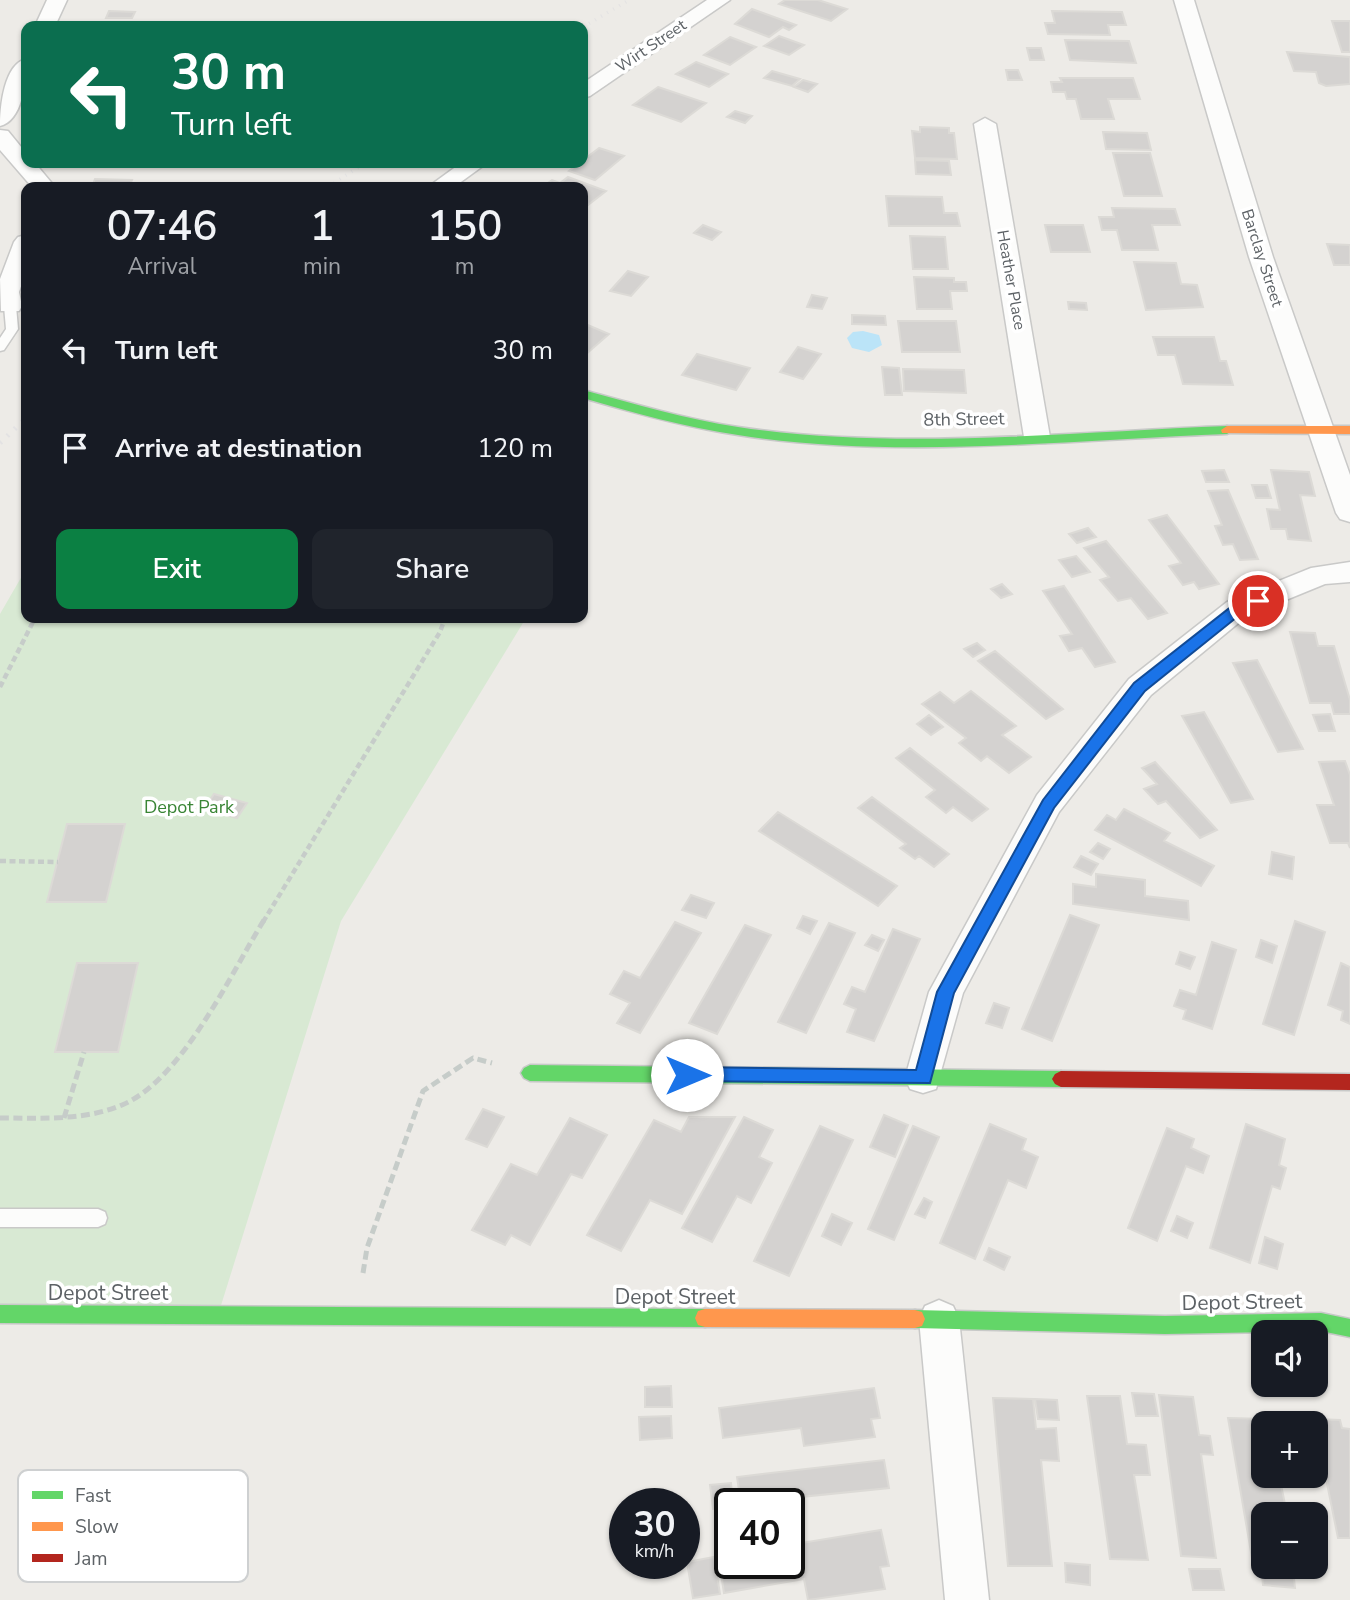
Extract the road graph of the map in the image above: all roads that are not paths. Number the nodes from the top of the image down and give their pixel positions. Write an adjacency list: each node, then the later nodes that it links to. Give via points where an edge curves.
1 (57, 0): 4 (street)
2 (720, 0): 6 (street, Wirt Street)
3 (1184, 0): 19 (street, Barclay Street, via 1261,257)
4 (47, 21)
5 (21, 76): 7 (street)
6 (588, 89)
7 (0, 120)
8 (985, 124): 21 (street, Heather Place)
9 (0, 136): 10 (street)
10 (21, 160)
11 (28, 168): 13 (street)
12 (468, 168): 14 (street)
13 (40, 182)
14 (447, 182)
15 (21, 255): 16 (street, via 7,292)
16 (12, 305): 17 (lane, via 12,329)
17 (0, 347)
18 (588, 396): 21 (street, 8th Street, via 676,422 753,433 895,440)
19 (1322, 430): 20 (street, 8th Street); 21 (street, 8th Street, via 1190,429); 22 (street, Barclay Street)
20 (1350, 430)
21 (1037, 437)
22 (1350, 513)
23 (1350, 572): 25 (street, via 1321,575 1237,609 1140,687 1048,804 946,992)
24 (530, 1073): 25 (street)
25 (923, 1078): 26 (street)
26 (1350, 1082)
27 (0, 1218): 28 (lane)
28 (98, 1218)
29 (0, 1314): 30 (street, Depot Street)
30 (939, 1319): 31 (street, Depot Street, via 1165,1325 1321,1322); 32 (street)
31 (1350, 1328)
32 (967, 1600)

